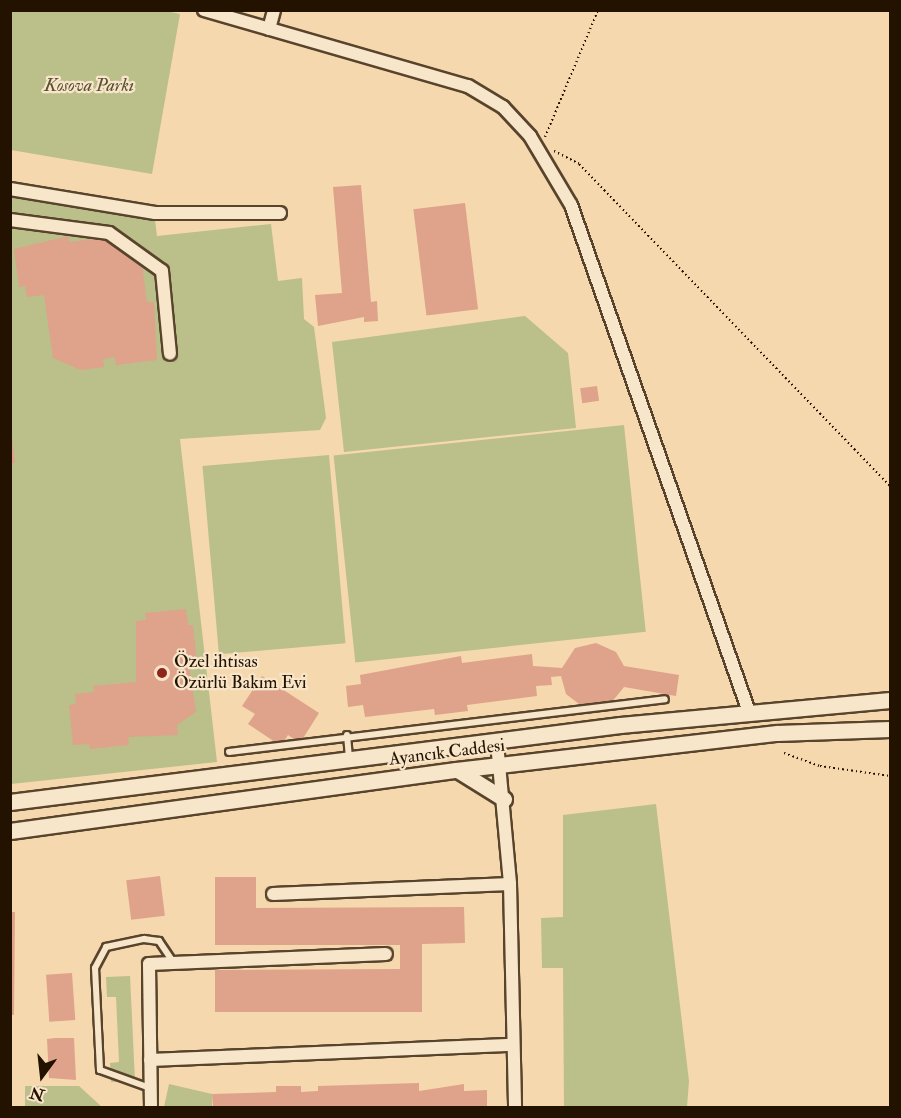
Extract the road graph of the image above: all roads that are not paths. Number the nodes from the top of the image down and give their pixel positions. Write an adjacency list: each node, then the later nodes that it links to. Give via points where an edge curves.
1 (273, 10): 3 (street)
2 (212, 12): 3 (street)
3 (269, 29): 10 (street, via 480,91 510,113 540,149 574,215)
4 (10, 189): 5 (street, via 155,213)
5 (280, 213)
6 (10, 220): 7 (street, via 109,233 162,271)
7 (170, 354)
8 (665, 699): 12 (lane, via 603,711)
9 (891, 700): 10 (street, Ayancık Caddesi)
10 (749, 711): 13 (street, Ayancık Caddesi)
11 (891, 729): 16 (street, Ayancık Caddesi, via 777,733)
12 (347, 735): 14 (lane); 15 (lane)
13 (497, 743): 15 (street, Ayancık Caddesi); 16 (street)
14 (229, 752)
15 (350, 761): 19 (street, Ayancık Caddesi)
16 (502, 766): 17 (street, Ayancık Caddesi); 18 (street)
17 (456, 770): 18 (street); 20 (street, Ayancık Caddesi)
18 (504, 799): 21 (street)
19 (10, 802)
20 (10, 831)
21 (510, 884): 22 (street); 25 (street)
22 (273, 894)
23 (386, 954): 24 (street)
24 (174, 963): 26 (street, via 148,964); 27 (lane, via 159,941 144,939 106,946 95,968 100,1070)
25 (513, 1045): 26 (street); 29 (street)
26 (150, 1060): 27 (street)
27 (151, 1088): 28 (street)
28 (151, 1107)
29 (514, 1107)

